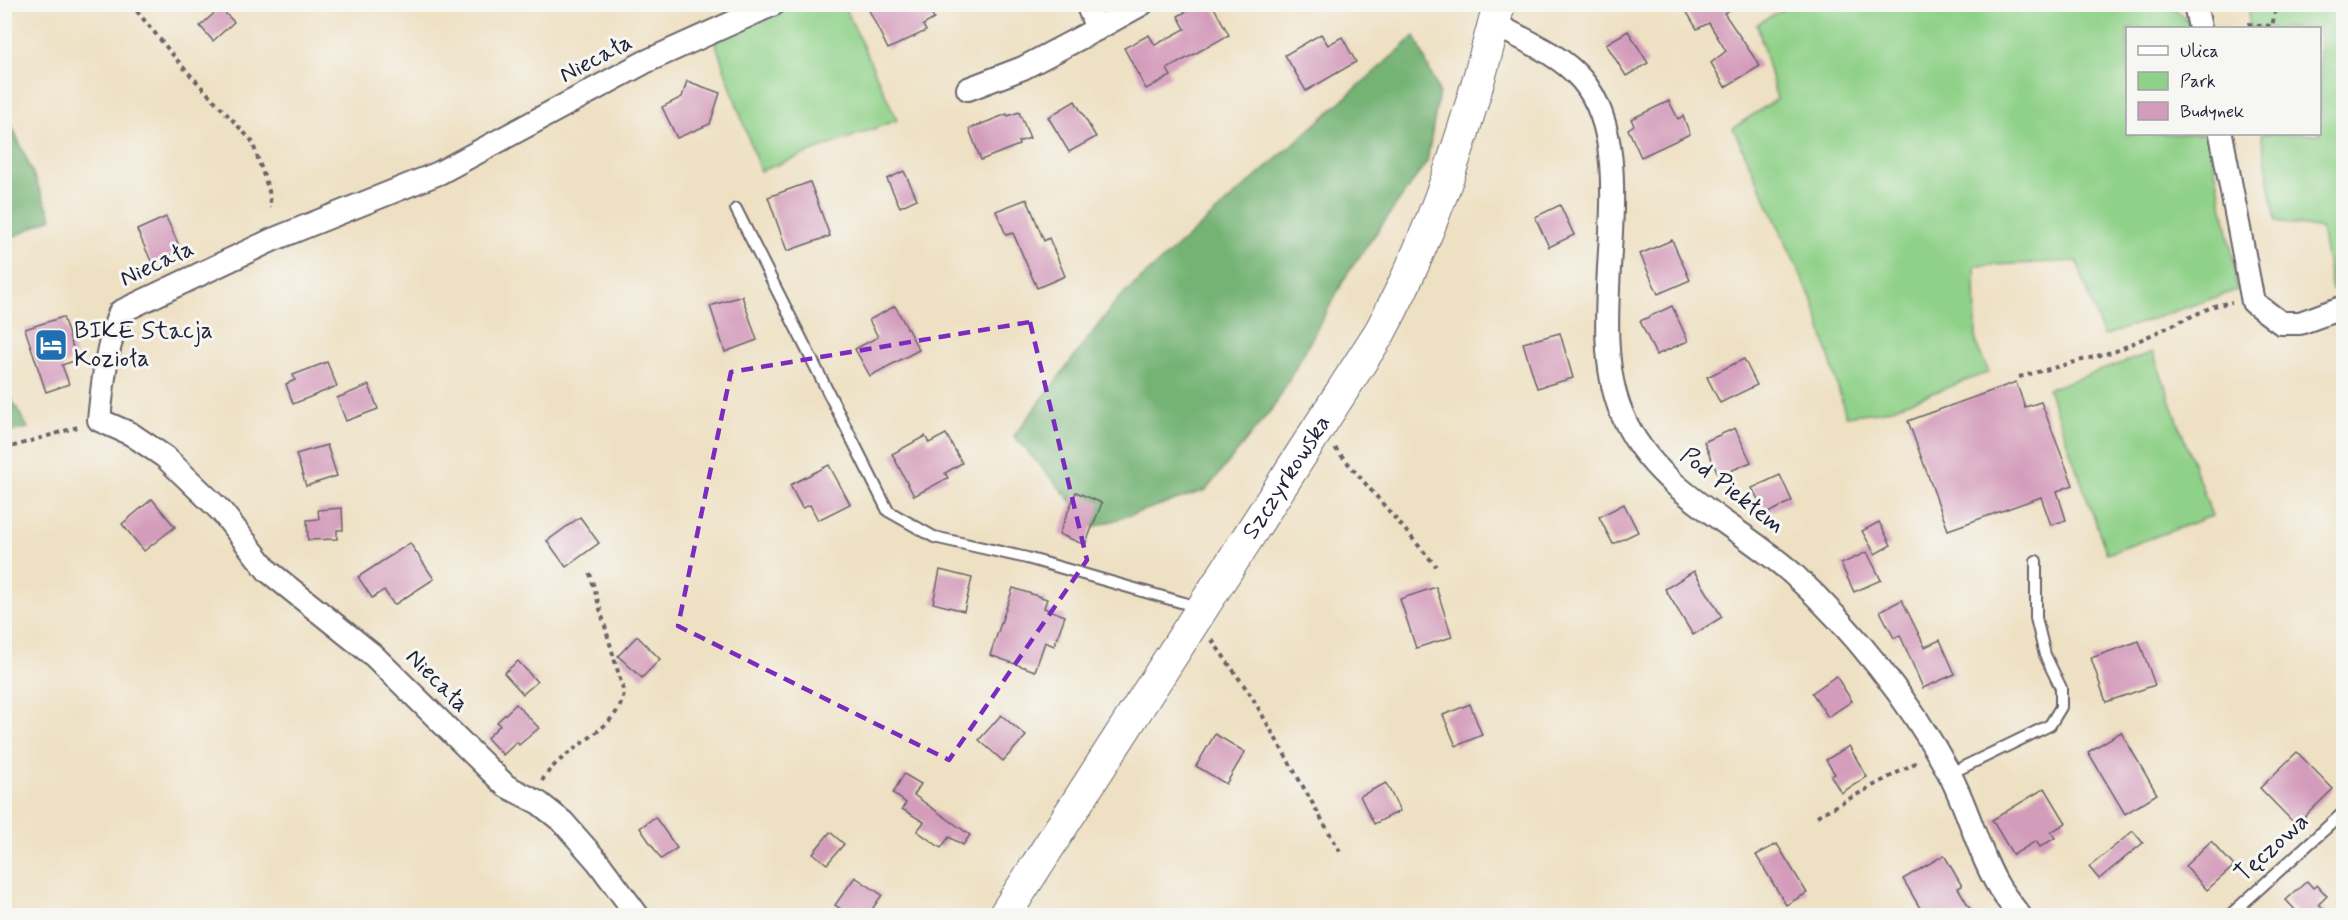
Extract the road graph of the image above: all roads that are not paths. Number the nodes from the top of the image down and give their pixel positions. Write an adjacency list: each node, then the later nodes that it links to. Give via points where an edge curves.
1 (774, 4): 16 (street, Niecała, via 645,62 439,173 272,240 120,312 104,364 99,420 132,434 172,464 222,512 268,571 374,656 506,786 533,800 570,830)
2 (1087, 4): 7 (street)
3 (1142, 4): 7 (street)
4 (2195, 4): 6 (street)
5 (1497, 14): 13 (main road, Szczyrkowska, via 1457,153 1419,255 1380,332 1319,431); 14 (street, Pod Piekłem, via 1581,79 1596,100 1606,127 1611,159 1607,336 1621,413 1636,439 1674,484 1792,574 1830,611 1905,703)
6 (2200, 27)
7 (1097, 29): 8 (street, via 1023,68)
8 (968, 89)
9 (2221, 135): 11 (street, via 2253,302 2281,323 2300,323)
10 (736, 209): 13 (lane, via 888,511 934,537 1027,558)
11 (2343, 307)
12 (2036, 561): 14 (lane, via 2036,618 2045,655 2061,688 2061,707 2049,725)
13 (1198, 612): 17 (main road, Szczyrkowska)
14 (1949, 774): 18 (street, Pod Piekłem, via 1999,888)
15 (2343, 812): 19 (lane, Tęczowa)
16 (639, 915)
17 (1004, 915)
18 (2020, 915)
19 (2229, 915)

